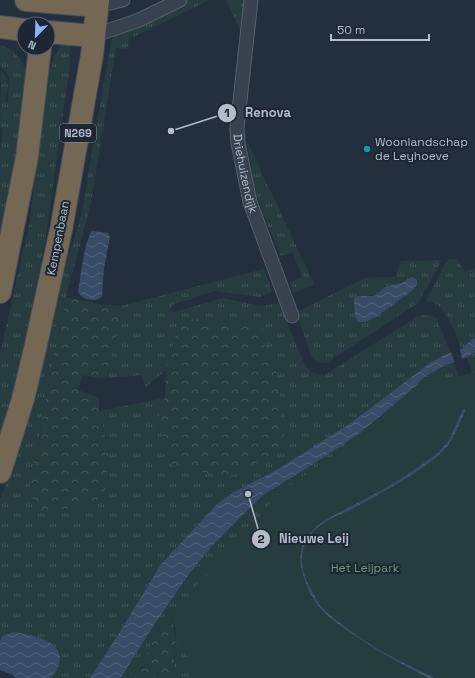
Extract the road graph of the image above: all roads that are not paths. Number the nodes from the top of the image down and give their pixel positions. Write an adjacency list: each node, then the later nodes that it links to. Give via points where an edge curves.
1 (122, 0): 5 (street)
2 (180, 0): 10 (street, via 139,20)
3 (251, 0): 13 (street, Driehuizendijk, via 237,128 238,143 250,202)
4 (38, 1): 5 (highway); 6 (highway)
5 (97, 3): 10 (highway, Kempenbaan / N269)
6 (41, 16)
7 (0, 27): 8 (highway)
8 (16, 29)
9 (56, 33): 10 (highway)
10 (94, 36): 14 (highway, Kempenbaan / N269, via 61,230 23,399)
11 (39, 56): 12 (highway, via 27,157)
12 (0, 292)
13 (292, 316)
14 (0, 472)

